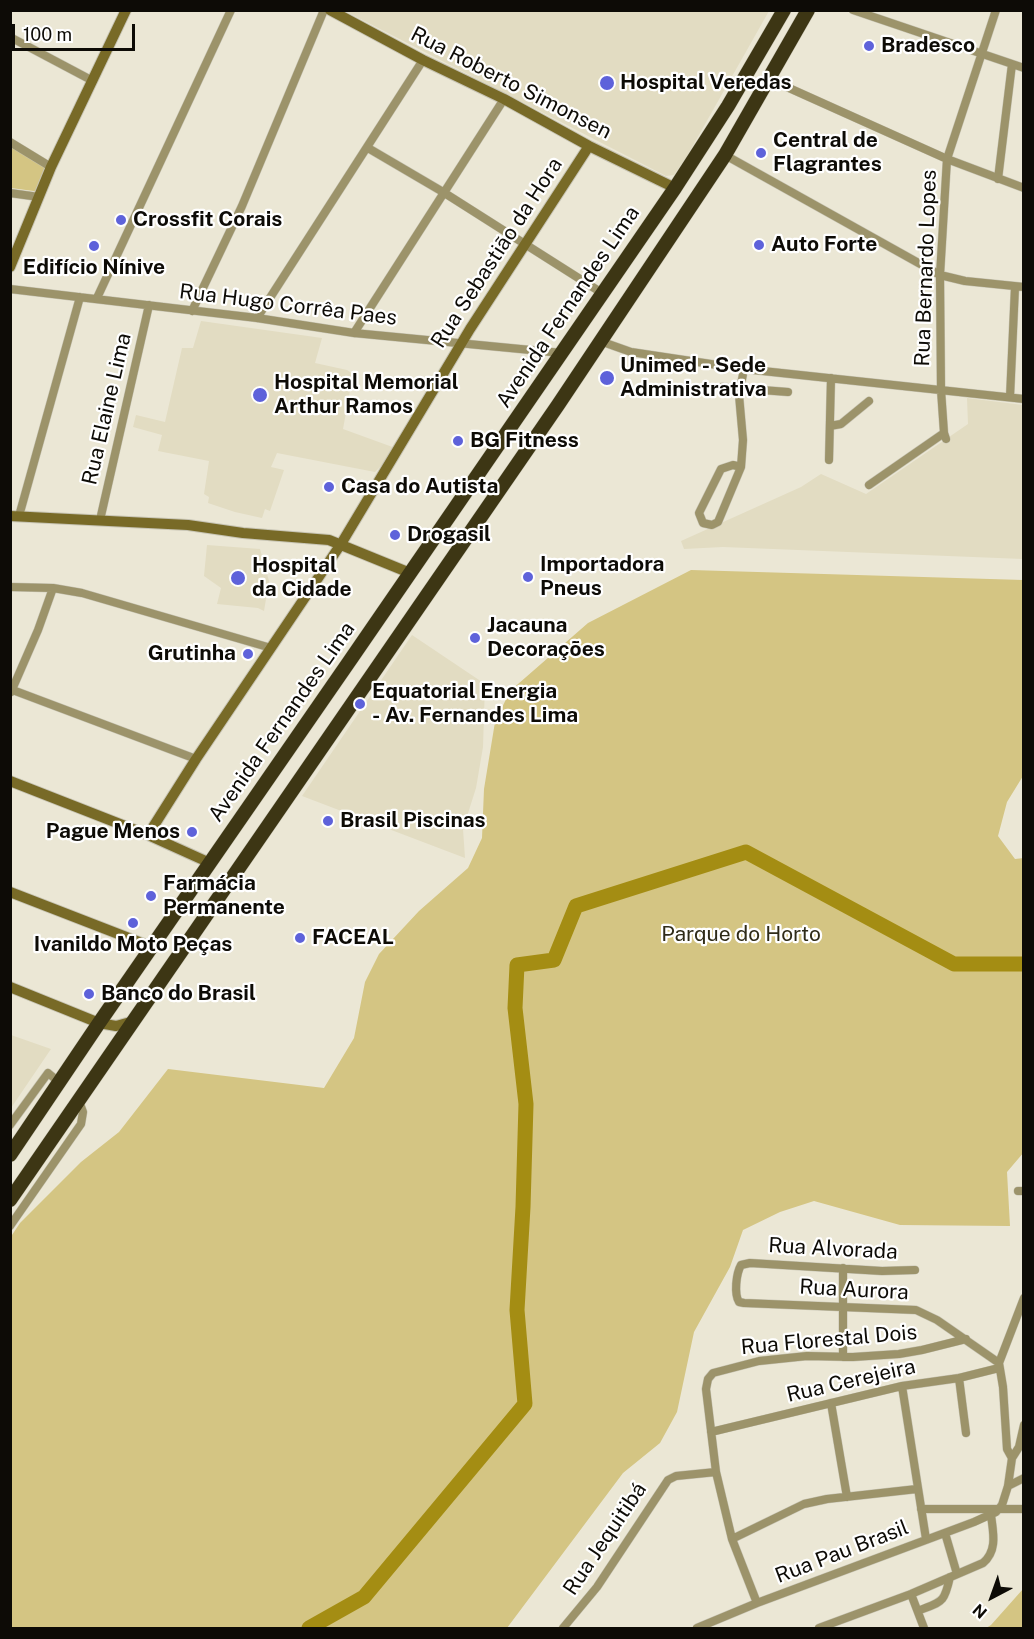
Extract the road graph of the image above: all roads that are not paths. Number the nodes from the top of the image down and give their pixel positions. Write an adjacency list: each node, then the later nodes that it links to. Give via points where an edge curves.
1 (126, 10): 15 (street)
2 (231, 10): 36 (street)
3 (324, 10): 38 (street, via 242,206)
4 (330, 10): 11 (street, Rua Roberto Simonsen)
5 (783, 10): 24 (highway, Avenida Fernandes Lima)
6 (808, 10): 14 (highway)
7 (853, 10): 10 (street)
8 (996, 10): 10 (street, Rua Bernardo Lopes)
9 (10, 37): 15 (street)
10 (982, 55): 12 (street); 21 (street, Rua Bernardo Lopes)
11 (423, 60): 16 (street, Rua Roberto Simonsen); 19 (street)
12 (1012, 64): 13 (street); 23 (street)
13 (1023, 68)
14 (769, 79): 20 (highway); 21 (street)
15 (93, 81): 22 (street)
16 (504, 99): 18 (street, Rua Roberto Simonsen); 26 (street)
17 (10, 142): 22 (street)
18 (589, 146): 24 (street, Rua Roberto Simonsen); 29 (street, Rua Sebastião da Hora)
19 (368, 148): 26 (street); 39 (street)
20 (725, 155): 31 (street); 41 (highway)
21 (947, 159): 23 (street); 31 (street, Rua Bernardo Lopes)
22 (51, 167): 28 (street)
23 (998, 178): 25 (street)
24 (675, 188): 34 (highway, Avenida Fernandes Lima)
25 (1023, 188)
26 (443, 192): 29 (street); 40 (street)
27 (10, 193): 28 (street)
28 (39, 197): 30 (street)
29 (525, 245): 34 (street); 42 (street, Rua Sebastião da Hora)
30 (10, 267)
31 (940, 275): 32 (street); 48 (street, Rua Bernardo Lopes)
32 (1019, 287): 50 (street)
33 (10, 289): 35 (street, Rua Hugo Corrêa Paes)
34 (602, 293): 43 (highway, Avenida Fernandes Lima)
35 (80, 297): 36 (street, Rua Hugo Corrêa Paes); 57 (street)
36 (97, 298): 37 (street, Rua Hugo Corrêa Paes)
37 (149, 305): 38 (street, Rua Hugo Corrêa Paes); 58 (street, Rua Elaine Lima)
38 (192, 311): 39 (street, Rua Hugo Corrêa Paes)
39 (257, 318): 40 (street, Rua Hugo Corrêa Paes)
40 (354, 333): 42 (street, Rua Hugo Corrêa Paes)
41 (600, 341): 44 (street, via 631,352); 72 (highway)
42 (462, 343): 43 (street, Rua Hugo Corrêa Paes); 59 (street, Rua Sebastião da Hora)
43 (562, 353): 60 (highway, Avenida Fernandes Lima)
44 (744, 369): 45 (street); 47 (street)
45 (831, 378): 48 (street); 53 (street)
46 (722, 387): 47 (street)
47 (740, 388): 49 (street); 55 (street)
48 (940, 390): 50 (street); 56 (street, Rua Bernardo Lopes, via 945,436)
49 (788, 392)
50 (1010, 397): 51 (street)
51 (1023, 399)
52 (869, 401): 53 (street, via 841,424)
53 (830, 426): 54 (street)
54 (829, 460)
55 (741, 467): 55 (street, via 721,469 699,513 706,525 718,522)
56 (869, 485)
57 (15, 516): 58 (street)
58 (100, 520): 59 (street, via 188,525)
59 (340, 544): 60 (street); 63 (street, Rua Sebastião da Hora)
60 (410, 573): 68 (highway, Avenida Fernandes Lima)
61 (10, 587): 62 (street)
62 (53, 588): 63 (street); 64 (street)
63 (271, 648): 65 (street, Rua Sebastião da Hora)
64 (11, 690): 65 (street)
65 (196, 759): 67 (street, Rua Sebastião da Hora)
66 (10, 781): 67 (street)
67 (148, 836): 68 (street)
68 (210, 863): 70 (highway, Avenida Fernandes Lima)
69 (10, 892): 70 (street)
70 (152, 947): 73 (highway, Avenida Fernandes Lima)
71 (10, 987): 73 (street)
72 (134, 1021): 73 (street, via 116,1026); 75 (highway)
73 (99, 1023): 74 (highway, Avenida Fernandes Lima)
74 (53, 1077): 75 (highway); 76 (street, Avenida Fernandes Lima); 77 (highway, Avenida Fernandes Lima)
75 (79, 1101): 78 (highway); 79 (street, via 83,1112 81,1124)
76 (10, 1125)
77 (10, 1155)
78 (10, 1200)
79 (10, 1226)
80 (750, 1263): 81 (street, Rua Alvorada); 84 (street, Rua Aurora, via 738,1270 736,1297 740,1302)
81 (843, 1268): 82 (street, Rua Alvorada); 84 (street)
82 (915, 1270)
83 (1023, 1298): 87 (street)
84 (843, 1308): 85 (street, Rua Aurora, via 916,1310); 86 (street)
85 (966, 1339): 86 (street, Rua Florestal Dois, via 899,1354); 87 (street, Rua Aurora)
86 (843, 1357): 92 (street, Rua Florestal Dois, via 779,1358 713,1373 706,1389)
87 (999, 1365): 88 (street, Rua Cerejeira); 94 (street, via 1004,1387 1006,1449)
88 (959, 1378): 89 (street, Rua Cerejeira); 93 (street)
89 (902, 1386): 90 (street, Rua Cerejeira); 98 (street)
90 (831, 1403): 92 (street, Rua Cerejeira); 99 (street)
91 (1023, 1425): 94 (street, via 1019,1447)
92 (711, 1432): 95 (street)
93 (966, 1433)
94 (1012, 1458): 97 (street)
95 (716, 1472): 105 (street); 113 (street, Rua Jequitibá, via 668,1480 597,1587)
96 (1023, 1478): 97 (street)
97 (1008, 1486): 101 (street)
98 (917, 1489): 99 (street); 100 (street)
99 (847, 1497): 105 (street, via 804,1504)
100 (921, 1509): 101 (street, Rua Pau Brasil); 106 (street)
101 (999, 1509): 102 (street, Rua Pau Brasil); 103 (street, Rua Pau Brasil)
102 (1023, 1509)
103 (991, 1515): 104 (street, Rua Pau Brasil); 107 (street, via 994,1541 989,1558)
104 (945, 1533): 106 (street, Rua Pau Brasil); 107 (street)
105 (732, 1539): 109 (street)
106 (926, 1539): 109 (street, Rua Pau Brasil)
107 (954, 1576): 108 (street); 110 (street, via 941,1601)
108 (911, 1594): 110 (street); 111 (street)
109 (757, 1603): 114 (street, Rua Pau Brasil)
110 (918, 1611): 112 (street)
111 (837, 1625): 115 (street)
112 (924, 1627)
113 (563, 1629)
114 (697, 1629)
115 (819, 1629)

